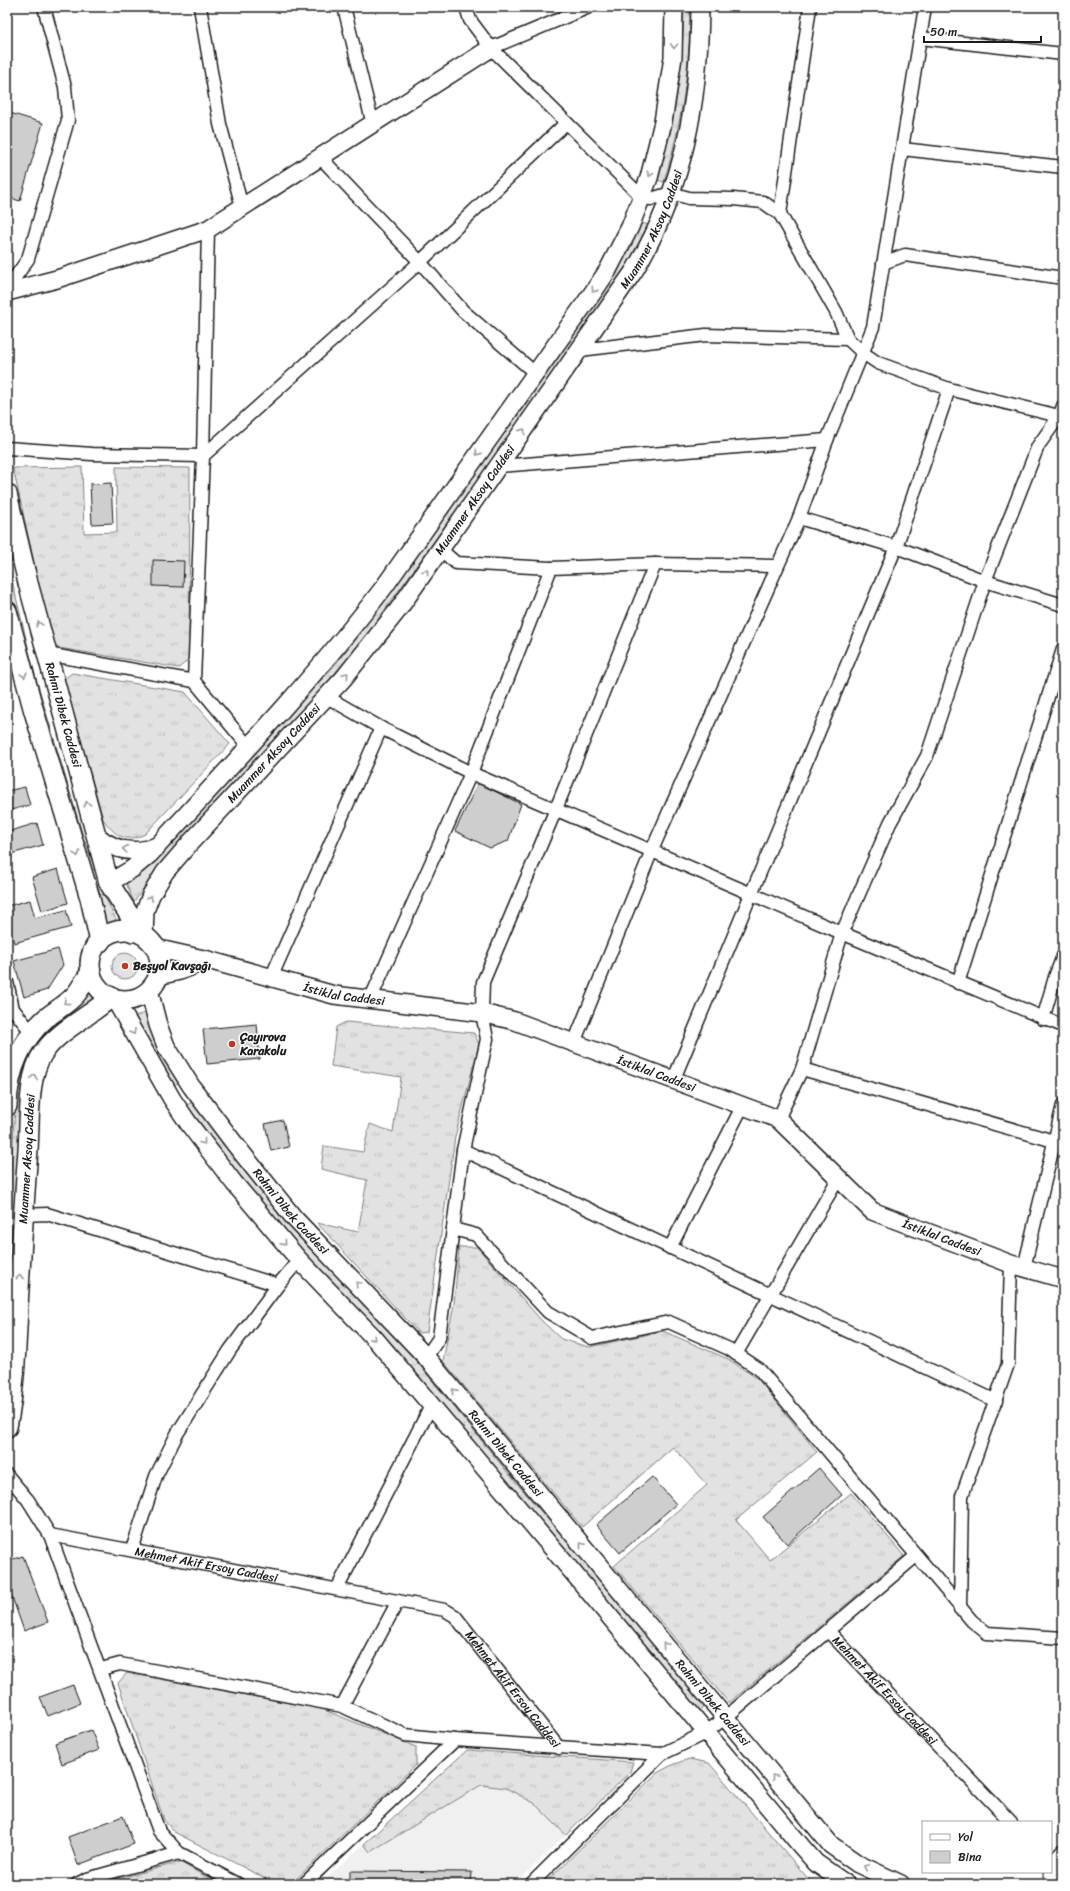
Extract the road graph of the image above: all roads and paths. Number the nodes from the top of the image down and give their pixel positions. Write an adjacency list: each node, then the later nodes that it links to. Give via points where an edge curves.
1 (44, 7): 26 (street, via 64,87 68,120 28,259)
2 (200, 7): 20 (street, via 220,124)
3 (344, 7): 14 (street)
4 (466, 7): 11 (street, via 470,20)
5 (588, 7): 11 (street)
6 (674, 7): 19 (main road, one-way to 19, via 670,83 658,148)
7 (700, 7): 18 (main road, Muammer Aksoy Caddesi, via 693,114)
8 (810, 7): 21 (street)
9 (925, 7): 10 (street)
10 (920, 38): 12 (street); 15 (street)
11 (491, 48): 13 (street); 14 (main road)
12 (1063, 54)
13 (566, 123): 19 (street); 23 (street)
14 (373, 125): 16 (main road)
15 (902, 149): 17 (street); 24 (street)
16 (321, 158): 20 (main road); 23 (street)
17 (1063, 167)
18 (671, 193): 19 (street, via 651,199); 21 (street, via 689,198 763,202); 28 (main road, Muammer Aksoy Caddesi, via 644,255)
19 (643, 198): 30 (main road, one-way to 30, via 608,270)
20 (242, 207): 22 (main road)
21 (780, 214): 27 (street, via 836,312)
22 (208, 229): 26 (main road, via 57,279); 35 (street)
23 (420, 262): 30 (street, via 463,311); 35 (street)
24 (884, 263): 25 (street, via 905,255); 29 (street, via 873,327)
25 (1063, 278)
26 (7, 290)
27 (848, 339): 28 (street, via 706,335); 29 (street)
28 (580, 350): 36 (main road, Muammer Aksoy Caddesi, one-way to 28)
29 (863, 353): 31 (street, via 878,363); 33 (street)
30 (535, 373): 53 (main road, one-way to 53, via 384,587 309,679)
31 (949, 389): 32 (street); 39 (street)
32 (1062, 413): 44 (street, via 1038,446)
33 (827, 440): 36 (street); 38 (street)
34 (7, 448): 35 (street, via 92,454)
35 (203, 456): 50 (street)
36 (499, 466): 40 (main road, Muammer Aksoy Caddesi)
37 (7, 494): 49 (main road, Rahmi Dibek Caddesi, one-way to 37)
38 (799, 518): 39 (street); 42 (street)
39 (896, 547): 44 (street); 60 (street)
40 (441, 550): 43 (street, via 456,563); 51 (main road, Muammer Aksoy Caddesi, one-way to 40, via 398,610)
41 (655, 564): 42 (street); 43 (street); 55 (street)
42 (777, 566): 58 (street)
43 (550, 568): 54 (street)
44 (985, 581): 45 (street); 62 (street, via 927,756 890,823)
45 (1063, 605)
46 (7, 611): 47 (main road, Rahmi Dibek Caddesi)
47 (11, 638): 61 (main road, Rahmi Dibek Caddesi, one-way to 61)
48 (1063, 649): 72 (street)
49 (47, 654): 50 (street); 56 (main road, Rahmi Dibek Caddesi, one-way to 49)
50 (194, 681): 53 (street)
51 (327, 697): 52 (street); 63 (main road, Muammer Aksoy Caddesi, one-way to 51, via 145,911 165,872)
52 (381, 728): 54 (street); 69 (street)
53 (248, 746): 57 (main road)
54 (472, 773): 55 (street); 74 (street)
55 (556, 809): 58 (street); 75 (street, via 483,982)
56 (96, 835): 57 (main road, one-way to 56, via 145,851 122,850 107,844); 59 (main road, Rahmi Dibek Caddesi)
57 (157, 846): 59 (main road, via 141,862)
58 (652, 850): 60 (street); 79 (street)
59 (109, 883): 61 (main road); 63 (main road, Rahmi Dibek Caddesi)
60 (752, 894): 62 (street); 81 (street)
61 (90, 898): 64 (main road, Rahmi Dibek Caddesi)
62 (842, 933): 72 (street); 80 (street)
63 (144, 939): 64 (main road, via 123,930 113,932); 66 (main road, İstiklal Caddesi); 71 (main road, Rahmi Dibek Caddesi, via 159,959)
64 (100, 942): 67 (main road, via 93,951)
65 (1063, 956): 68 (street)
66 (208, 960): 69 (main road, İstiklal Caddesi); 71 (main road)
67 (91, 972): 73 (main road, Rahmi Dibek Caddesi, via 94,982 101,991); 78 (main road, one-way to 78, via 76,994)
68 (1059, 977): 76 (street)
69 (271, 978): 74 (main road, İstiklal Caddesi, via 334,995)
70 (7, 982): 78 (street, via 13,1009)
71 (154, 983): 73 (main road, via 133,1000); 98 (main road, Rahmi Dibek Caddesi, one-way to 71, via 294,1218 191,1086 166,1046 158,1025)
72 (958, 983): 76 (street)
73 (112, 998): 89 (main road, Muammer Aksoy Caddesi, one-way to 73, via 32,1093 37,1065 43,1053 63,1032); 92 (main road, Rahmi Dibek Caddesi, one-way to 92, via 189,1124 234,1183)
74 (370, 1000): 75 (main road, İstiklal Caddesi)
75 (482, 1013): 79 (main road, İstiklal Caddesi, via 515,1021); 87 (street, via 487,1039)
76 (1043, 1019): 77 (street)
77 (1063, 1026)
78 (32, 1033): 83 (main road, via 22,1046 15,1064)
79 (574, 1043): 81 (main road, İstiklal Caddesi)
80 (802, 1069): 85 (street); 86 (street)
81 (673, 1081): 84 (main road, İstiklal Caddesi)
82 (1063, 1105): 86 (street)
83 (7, 1106)
84 (742, 1107): 85 (main road, İstiklal Caddesi); 91 (street)
85 (778, 1119): 88 (main road, İstiklal Caddesi)
86 (1054, 1141): 93 (street)
87 (463, 1150): 90 (street); 91 (street)
88 (838, 1179): 93 (main road, İstiklal Caddesi, via 872,1211); 96 (street)
89 (24, 1215): 95 (street, via 47,1214); 101 (main road, Muammer Aksoy Caddesi, one-way to 89, via 15,1378)
90 (453, 1229): 97 (street, via 476,1235 548,1312 592,1338 669,1322); 98 (street, via 439,1338)
91 (670, 1248): 96 (street)
92 (299, 1260): 95 (street); 100 (main road, Rahmi Dibek Caddesi, one-way to 100, via 376,1340)
93 (1017, 1266): 94 (main road, İstiklal Caddesi); 99 (street, via 1008,1364)
94 (1063, 1279)
95 (278, 1285): 104 (street, via 230,1350 177,1434 156,1476)
96 (770, 1295): 97 (street); 99 (street)
97 (736, 1354): 105 (street, via 759,1369)
98 (426, 1356): 113 (main road, Rahmi Dibek Caddesi, one-way to 98)
99 (996, 1402): 108 (street, via 962,1496)
100 (431, 1406): 106 (street); 114 (main road, Rahmi Dibek Caddesi)
101 (7, 1427)
102 (7, 1475): 103 (street, via 28,1500)
103 (50, 1535): 104 (street, Mehmet Akif Ersoy Caddesi); 111 (street)
104 (132, 1550): 106 (street, Mehmet Akif Ersoy Caddesi)
105 (916, 1556): 108 (street); 109 (street)
106 (336, 1589): 107 (street, Mehmet Akif Ersoy Caddesi)
107 (398, 1601): 112 (street); 116 (street, Mehmet Akif Ersoy Caddesi, via 445,1610 456,1616)
108 (960, 1608): 110 (street, via 987,1633)
109 (828, 1631): 113 (street, Mehmet Akif Ersoy Caddesi); 118 (street, Mehmet Akif Ersoy Caddesi)
110 (1063, 1638)
111 (101, 1669): 112 (street, via 120,1664); 119 (street, via 159,1831)
112 (342, 1706): 115 (street, via 405,1735)
113 (725, 1718): 114 (street, Mehmet Akif Ersoy Caddesi); 126 (main road, Rahmi Dibek Caddesi, one-way to 113, via 858,1864 831,1845)
114 (705, 1733): 117 (street, Mehmet Akif Ersoy Caddesi); 125 (main road, Rahmi Dibek Caddesi, via 806,1852 830,1874)
115 (455, 1740): 116 (street); 123 (street)
116 (559, 1748): 117 (street, Mehmet Akif Ersoy Caddesi)
117 (662, 1754): 124 (street)
118 (1010, 1821)
119 (179, 1852): 121 (street); 122 (street)
120 (1055, 1861): 127 (main road)
121 (77, 1884)
122 (238, 1884)
123 (304, 1884)
124 (531, 1884)
125 (846, 1884)
126 (901, 1884)
127 (1053, 1884)

